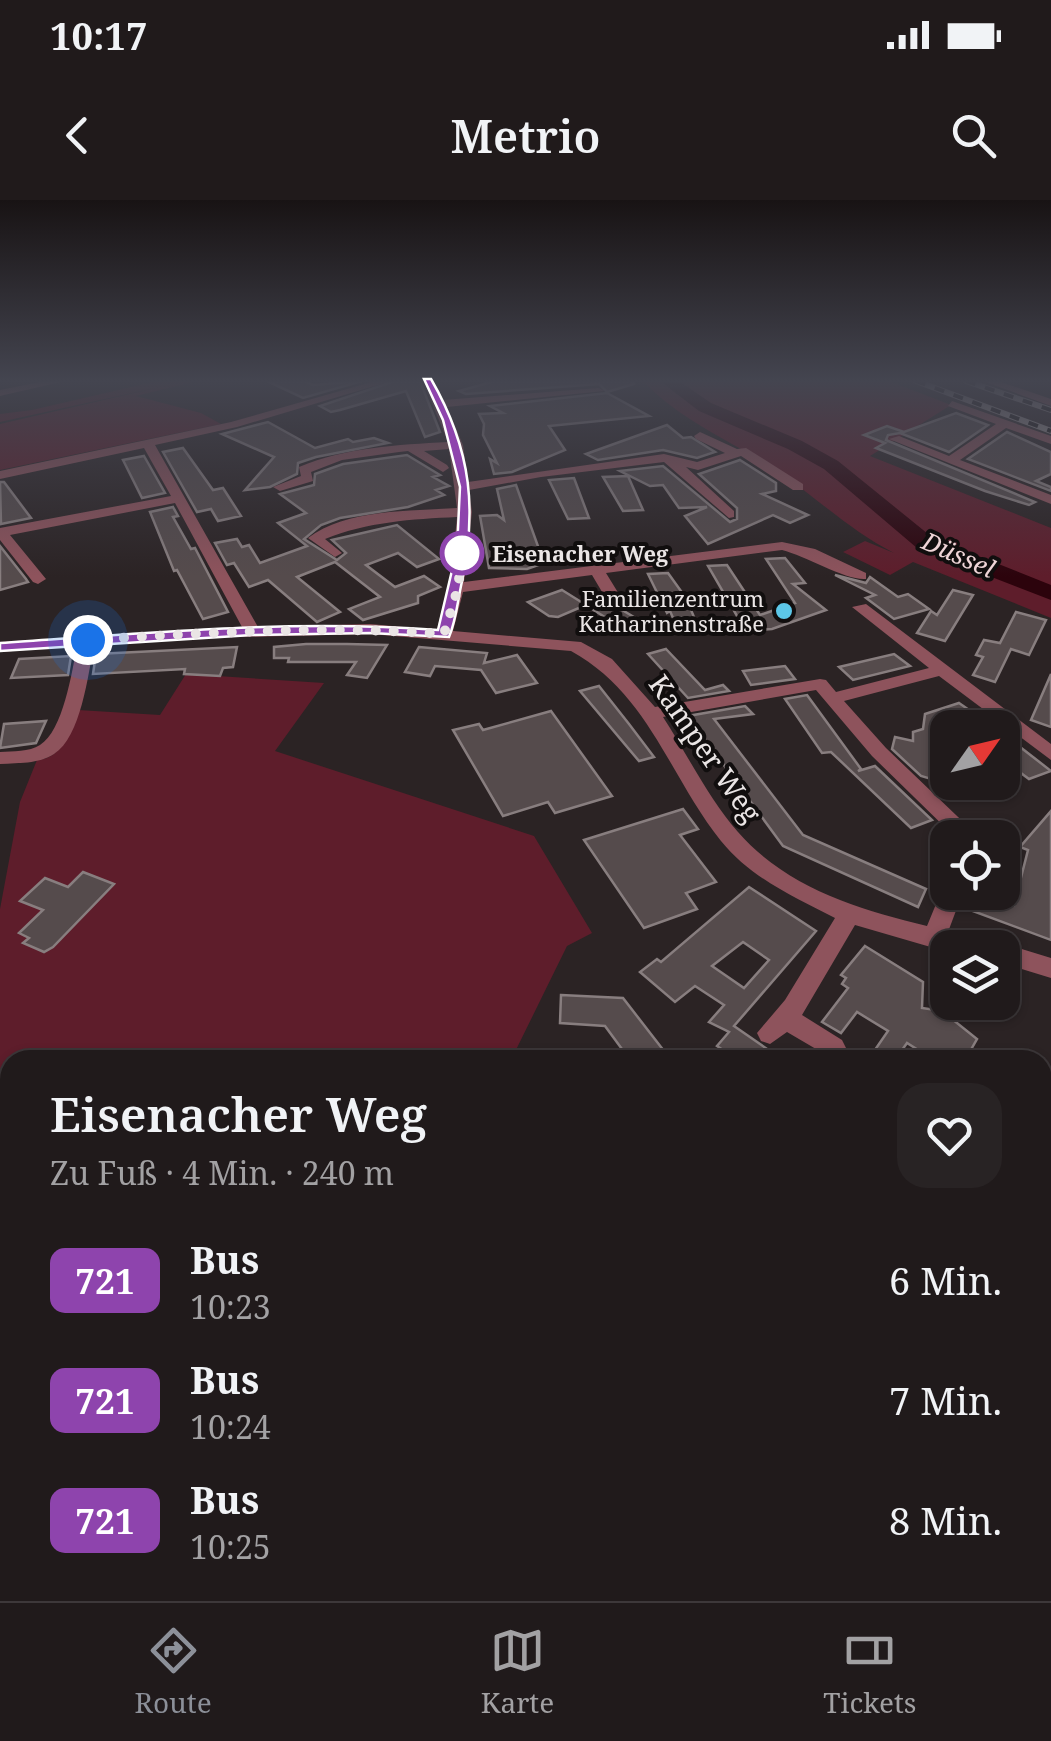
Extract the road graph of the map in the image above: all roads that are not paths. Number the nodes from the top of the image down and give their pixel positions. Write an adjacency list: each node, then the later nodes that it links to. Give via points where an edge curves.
1 (142, 446): 13 (street)
2 (150, 446): 17 (street)
3 (435, 446): 8 (street)
4 (456, 446): 15 (street)
5 (722, 446): 9 (street)
6 (912, 446): 11 (street)
7 (971, 446): 11 (street)
8 (410, 448): 12 (street); 14 (street, via 320,463 304,470 308,478)
9 (736, 453): 10 (street, via 698,466); 16 (street)
10 (670, 458): 15 (street); 21 (street)
11 (950, 461): 18 (street)
12 (444, 468)
13 (0, 475)
14 (280, 487)
15 (465, 487): 19 (street)
16 (798, 487)
17 (181, 498): 22 (street, via 34,522); 31 (street)
18 (1051, 500)
19 (465, 512): 20 (street); 23 (street)
20 (424, 514): 23 (street, via 454,538); 24 (street, via 341,527 316,538 329,555)
21 (729, 514)
22 (2, 535): 27 (street)
23 (464, 538): 28 (street)
24 (354, 546)
25 (598, 570): 26 (street, via 796,548); 28 (street); 29 (street)
26 (861, 576)
27 (38, 579)
28 (458, 588): 32 (street)
29 (614, 599)
30 (860, 606): 35 (street)
31 (252, 630): 32 (street, Kamper Weg); 33 (street, Kamper Weg)
32 (444, 634): 37 (street, Kamper Weg, via 575,646 606,664)
33 (88, 640): 34 (street, Kamper Weg); 39 (street, via 64,727 52,746)
34 (0, 647)
35 (942, 670): 36 (street); 38 (street)
36 (832, 699): 37 (street, via 820,684); 40 (street)
37 (651, 713): 41 (street, Kamper Weg, via 740,849 790,886)
38 (1051, 754)
39 (0, 758)
40 (951, 820)
41 (849, 915): 42 (street, Kamper Weg); 45 (street, via 777,1025)
42 (930, 938)
43 (1020, 959): 44 (street)
44 (1051, 968)
45 (832, 1048)

